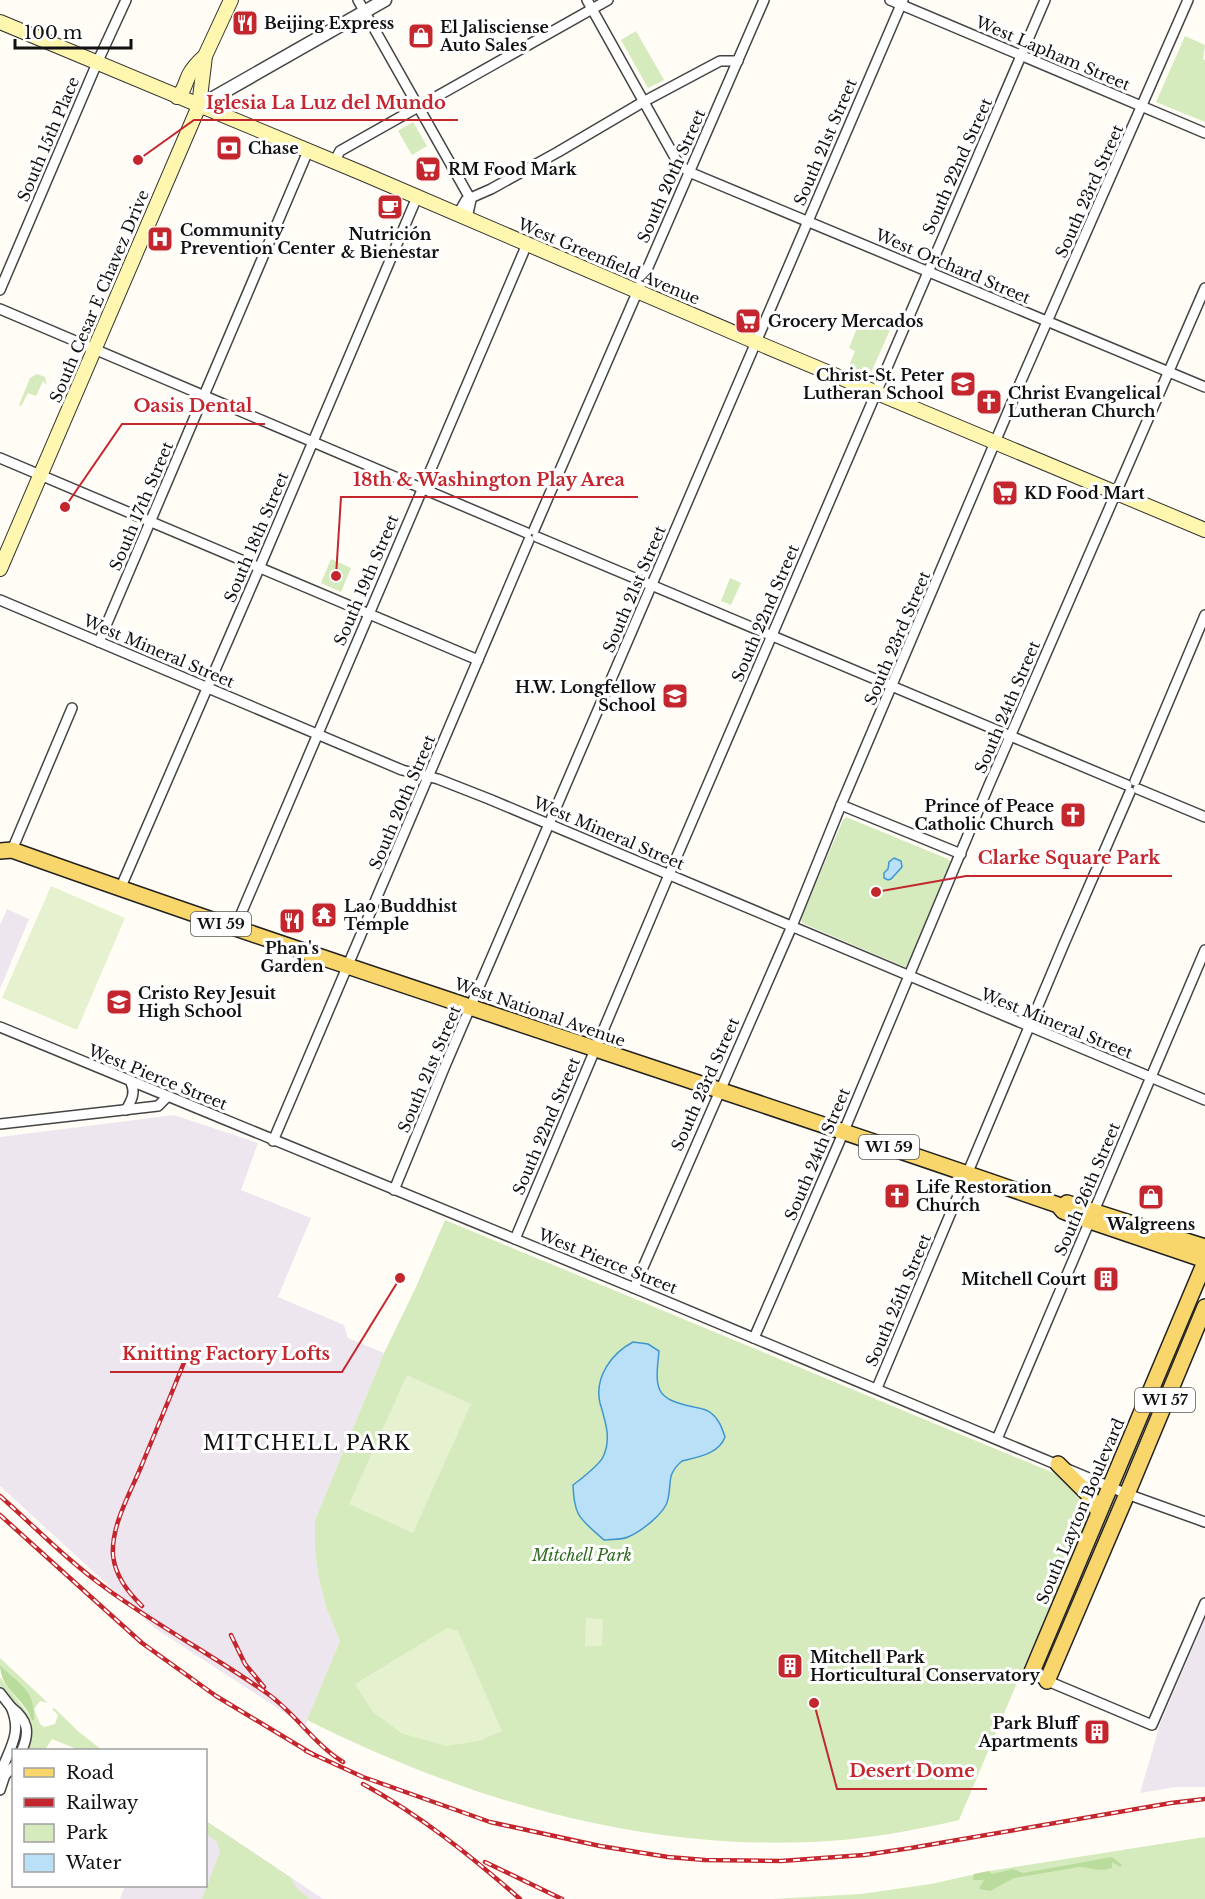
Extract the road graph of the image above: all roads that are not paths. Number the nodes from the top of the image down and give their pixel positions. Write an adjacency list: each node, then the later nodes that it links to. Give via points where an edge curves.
1 (126, 0): 18 (street, South 15th Place)
2 (231, 0): 15 (main road, South Cesar E Chavez Drive)
3 (358, 0): 13 (street)
4 (385, 0): 13 (street)
5 (586, 0): 12 (street)
6 (608, 0): 12 (street)
7 (764, 0): 17 (street, South 20th Street)
8 (890, 0): 11 (street, West Lapham Street)
9 (1045, 0): 16 (street, South 22nd Street)
10 (1188, 0): 22 (street, South 23rd Street)
11 (902, 2): 16 (street, West Lapham Street); 31 (street, South 21st Street)
12 (592, 9): 20 (street); 23 (street)
13 (365, 12): 21 (street); 23 (street)
14 (0, 22): 18 (main road, West Greenfield Avenue)
15 (205, 56): 19 (main road); 21 (main road, South Cesar E Chavez Drive)
16 (1021, 56): 22 (street, West Lapham Street); 33 (street, South 22nd Street)
17 (738, 60): 20 (street, via 720,61); 27 (street, South 20th Street)
18 (97, 63): 19 (main road, West Greenfield Avenue); 35 (street, South 15th Place)
19 (177, 97): 21 (main road, West Greenfield Avenue)
20 (643, 102): 27 (street, via 678,163); 29 (street)
21 (199, 106): 25 (main road, West Greenfield Avenue); 40 (main road, South Cesar E Chavez Drive)
22 (1142, 107): 24 (street, West Lapham Street); 38 (street, South 23rd Street)
23 (418, 108): 26 (street, via 340,151); 29 (street)
24 (1205, 133)
25 (308, 151): 26 (main road, West Greenfield Avenue); 44 (street, South 17th Street)
26 (334, 162): 28 (main road, West Greenfield Avenue)
27 (689, 172): 31 (street, West Orchard Street); 36 (street, South 20th Street)
28 (417, 197): 30 (main road, West Greenfield Avenue); 45 (street, South 18th Street)
29 (470, 199): 30 (street, via 464,202)
30 (462, 216): 32 (main road, West Greenfield Avenue)
31 (807, 221): 33 (street, West Orchard Street); 39 (street, South 21st Street)
32 (527, 244): 36 (main road, West Greenfield Avenue); 49 (street, South 19th Street)
33 (927, 272): 38 (street, West Orchard Street); 43 (street, South 22nd Street)
34 (1205, 288): 41 (street, South 24th Street)
35 (0, 290)
36 (637, 291): 39 (main road, West Greenfield Avenue); 53 (street, South 20th Street)
37 (0, 309): 40 (street)
38 (1048, 322): 41 (street, West Orchard Street); 46 (street, South 23rd Street)
39 (756, 342): 43 (main road, West Greenfield Avenue); 56 (street, South 21st Street)
40 (94, 350): 44 (street); 48 (main road, South Cesar E Chavez Drive)
41 (1168, 372): 42 (street, West Orchard Street); 50 (street, South 24th Street)
42 (1205, 387)
43 (875, 392): 46 (main road, West Greenfield Avenue); 60 (street, South 22nd Street)
44 (204, 396): 45 (street); 51 (street, South 17th Street)
45 (313, 442): 49 (street); 54 (street, South 18th Street)
46 (996, 442): 50 (main road, West Greenfield Avenue); 63 (street, South 23rd Street)
47 (0, 458): 48 (street)
48 (40, 474): 51 (street); 55 (main road, South Cesar E Chavez Drive)
49 (421, 488): 53 (street); 58 (street, South 19th Street)
50 (1116, 493): 52 (main road, West Greenfield Avenue); 67 (street, South 24th Street)
51 (150, 522): 54 (street); 61 (street, South 17th Street)
52 (1205, 530)
53 (532, 535): 56 (street); 62 (street, South 20th Street)
54 (260, 568): 58 (street); 64 (street, South 18th Street)
55 (0, 569)
56 (651, 585): 60 (street); 72 (street, South 21st Street)
57 (0, 600): 61 (street, West Mineral Street)
58 (368, 614): 62 (street); 66 (street, South 19th Street)
59 (1205, 615): 69 (street, South 25th Street)
60 (771, 635): 63 (street); 75 (street, South 22nd Street)
61 (99, 642): 64 (street, West Mineral Street)
62 (478, 660): 68 (street, South 20th Street)
63 (893, 686): 67 (street); 70 (street, South 23rd Street)
64 (208, 688): 66 (street, West Mineral Street); 76 (street, South 18th Street)
65 (72, 708): 73 (street)
66 (317, 734): 68 (street, West Mineral Street); 78 (street, South 19th Street)
67 (1011, 736): 69 (street); 74 (street, South 24th Street)
68 (428, 777): 72 (street, West Mineral Street); 80 (street, South 20th Street)
69 (1132, 787): 71 (street); 84 (street, South 25th Street)
70 (841, 805): 74 (street); 77 (street, South 23rd Street)
71 (1205, 817)
72 (550, 825): 75 (street, West Mineral Street); 82 (street, South 21st Street)
73 (4, 847): 76 (main road, West National Avenue / WI 59)
74 (961, 854): 81 (street, South 24th Street)
75 (669, 874): 77 (street, West Mineral Street); 85 (street, South 22nd Street)
76 (120, 889): 78 (main road, West National Avenue / WI 59)
77 (792, 926): 81 (street, West Mineral Street); 88 (street, South 23rd Street)
78 (234, 928): 80 (main road, West National Avenue / WI 59)
79 (1205, 950): 86 (street, South 26th Street)
80 (348, 967): 82 (main road, West National Avenue / WI 59); 94 (street, South 20th Street)
81 (909, 977): 84 (street, West Mineral Street); 93 (street, South 24th Street)
82 (471, 1007): 85 (main road, West National Avenue / WI 59); 96 (street, South 21st Street)
83 (0, 1027): 87 (street, West Pierce Street)
84 (1029, 1027): 86 (street, West Mineral Street); 95 (street, South 25th Street)
85 (596, 1050): 88 (main road, West National Avenue / WI 59); 98 (street, South 22nd Street)
86 (1150, 1078): 90 (street, West Mineral Street); 97 (street, South 26th Street)
87 (131, 1083): 89 (street, West Pierce Street); 91 (street, via 133,1095)
88 (718, 1091): 93 (main road, West National Avenue / WI 59); 101 (street, South 23rd Street)
89 (167, 1097): 91 (street, via 158,1106); 94 (street, West Pierce Street)
90 (1205, 1100)
91 (126, 1110): 92 (street)
92 (0, 1124)
93 (843, 1132): 95 (main road, West National Avenue / WI 59); 104 (street, South 24th Street)
94 (273, 1141): 96 (street, West Pierce Street)
95 (968, 1174): 97 (main road, West National Avenue / WI 59, via 1058,1205 1066,1203); 106 (street, South 25th Street)
96 (394, 1190): 98 (street, West Pierce Street)
97 (1091, 1216): 99 (main road, West National Avenue / WI 59); 100 (main road, West National Avenue / WI 59); 107 (street, South 26th Street)
98 (515, 1239): 101 (street, West Pierce Street)
99 (1205, 1247)
100 (1205, 1261): 103 (main road, South Layton Boulevard / WI 57)
101 (634, 1288): 104 (street, West Pierce Street)
102 (1205, 1307): 105 (main road, WI 57)
103 (1175, 1333): 105 (main road, via 1185,1340); 109 (main road, South Layton Boulevard / WI 57)
104 (754, 1338): 106 (street, West Pierce Street)
105 (1175, 1376): 110 (main road, WI 57)
106 (877, 1388): 107 (street, West Pierce Street)
107 (997, 1439): 108 (street, West Pierce Street)
108 (1058, 1464): 109 (street, West Pierce Street); 111 (main road, via 1088,1494)
109 (1110, 1486): 110 (street, West Pierce Street); 111 (main road, South Layton Boulevard / WI 57)
110 (1127, 1494): 112 (street, West Pierce Street); 115 (main road, WI 57)
111 (1099, 1512): 114 (main road, South Layton Boulevard / WI 57)
112 (1205, 1522)
113 (1205, 1603): 115 (street, via 1152,1725)
114 (1031, 1674): 115 (street)
115 (1047, 1681)
116 (0, 1693): 117 (street)
117 (11, 1707): 118 (street, via 27,1728); 119 (street, via 16,1733)
118 (22, 1749)
119 (2, 1770): 120 (street)
120 (0, 1790)

